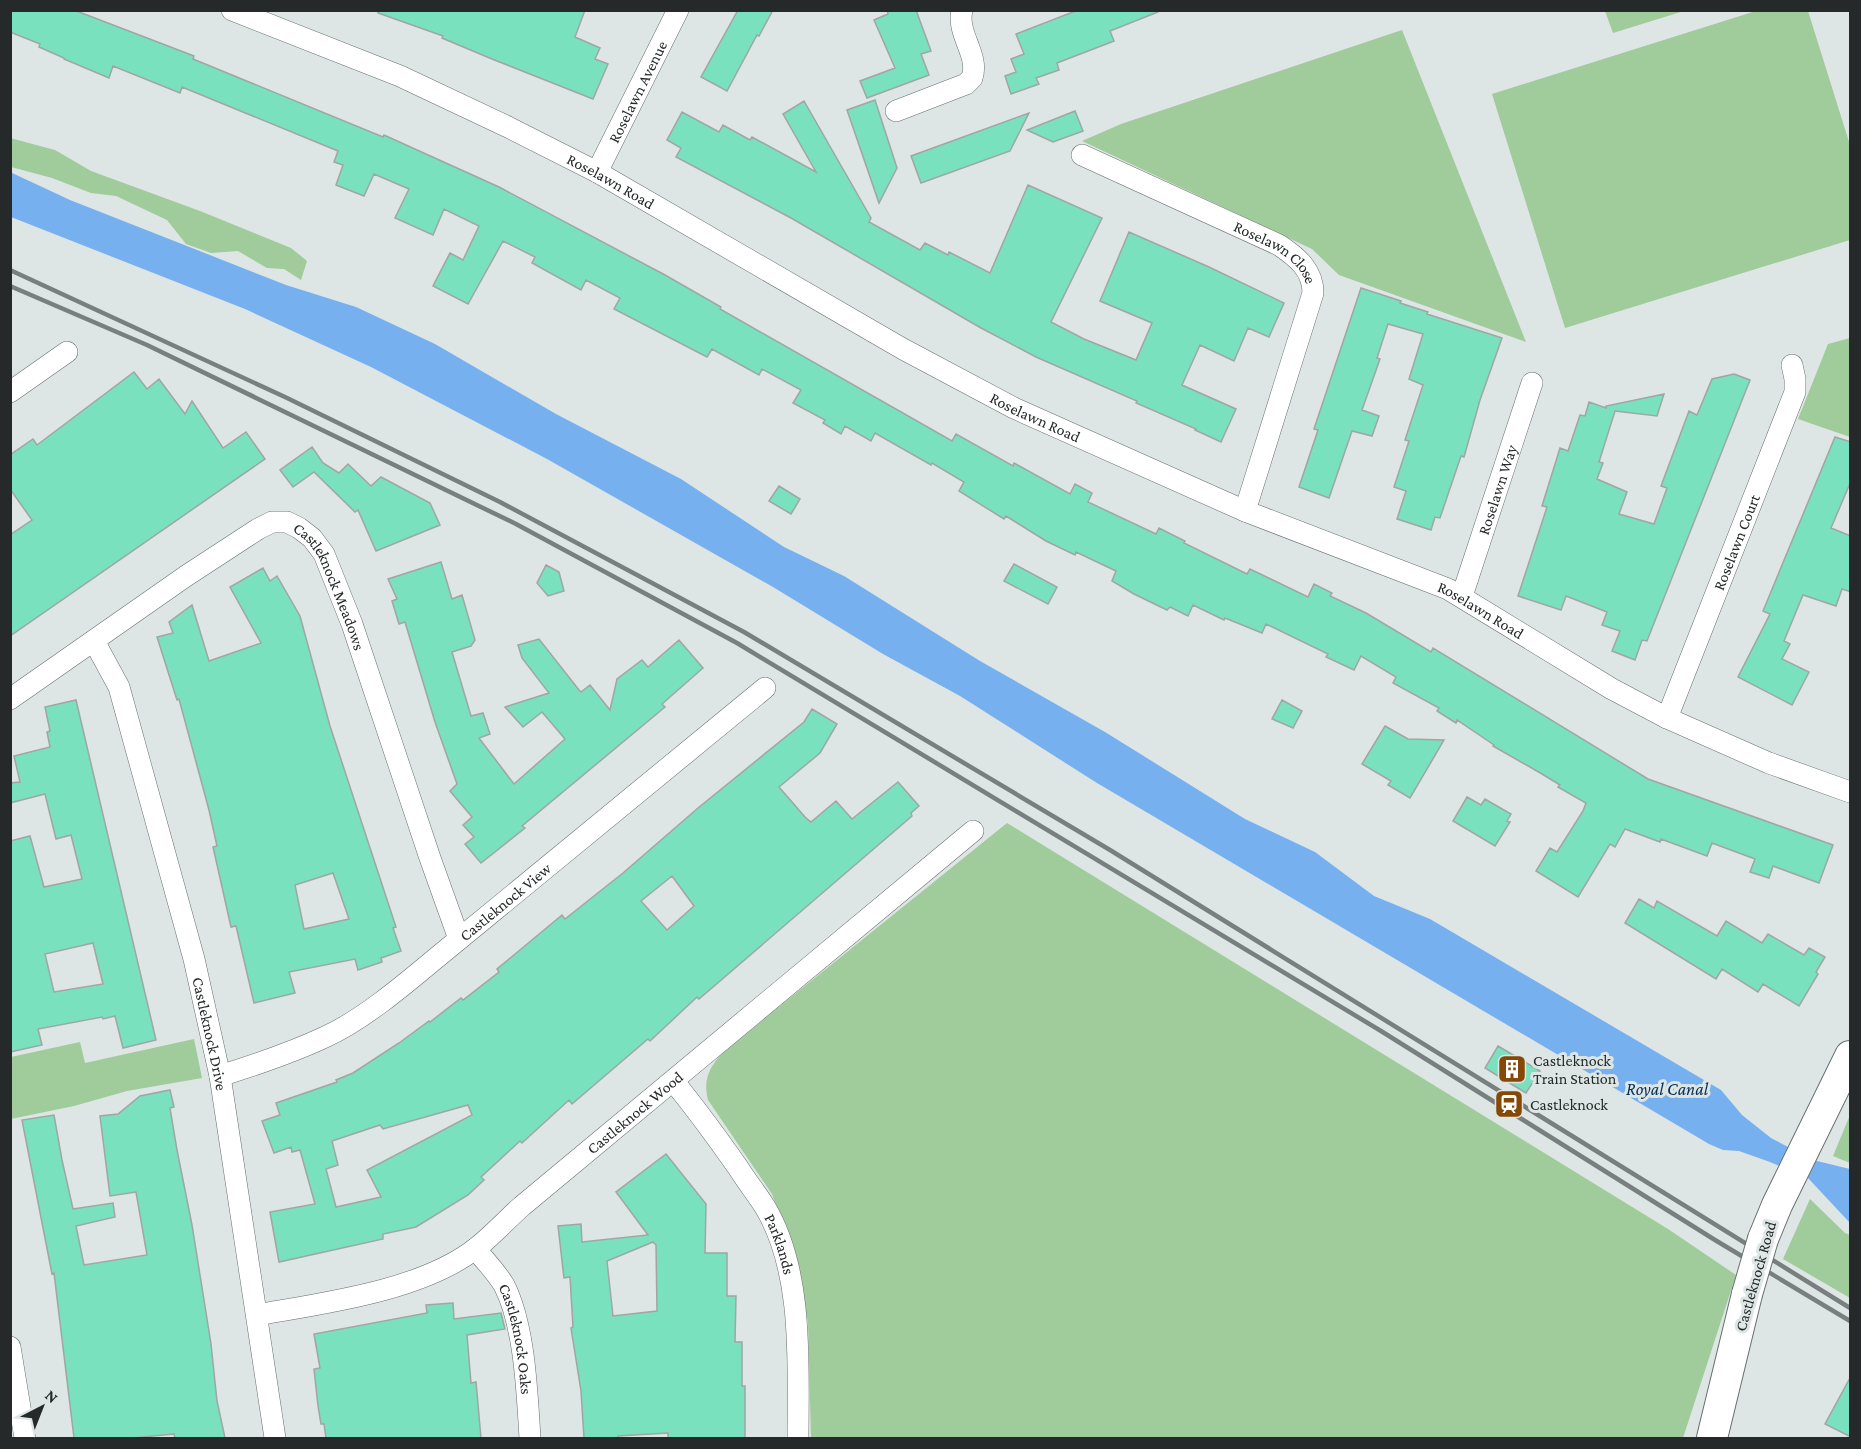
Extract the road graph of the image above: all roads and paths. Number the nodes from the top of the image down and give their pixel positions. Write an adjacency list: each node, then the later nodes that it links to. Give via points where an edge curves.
1 (232, 10): 6 (street, Roselawn Road, via 400,76)
2 (678, 10): 6 (street, Roselawn Avenue)
3 (962, 10): 4 (street, via 960,16 974,62 972,78 966,84)
4 (896, 111)
5 (1082, 155): 11 (street, Roselawn Close, via 1279,245 1311,275 1313,293)
6 (597, 172): 11 (street, Roselawn Road, via 901,348 1014,408)
7 (67, 352): 10 (street)
8 (1792, 365): 16 (street, Roselawn Court, via 1795,392)
9 (1532, 383): 12 (street, Roselawn Way)
10 (10, 392)
11 (1245, 511): 12 (street, Roselawn Road)
12 (1462, 596): 16 (street, Roselawn Road, via 1612,689)
13 (94, 641): 15 (street, Castleknock Meadows); 19 (street, Castleknock Meadows, via 272,522 287,522 312,538 324,554 352,624); 21 (street, Castleknock Drive, via 119,687 133,732 194,959)
14 (765, 688): 19 (street, Castleknock View)
15 (10, 699)
16 (1667, 718): 17 (street, Roselawn Road, via 1769,763)
17 (1851, 792)
18 (973, 831): 22 (street, Castleknock Wood)
19 (459, 939): 21 (street, Castleknock View, via 386,998 326,1037)
20 (1851, 1056): 30 (main road, Castleknock Road, bridge, via 1769,1224 1747,1294)
21 (220, 1076): 24 (street, Castleknock Drive)
22 (674, 1082): 23 (street, Castleknock Wood); 29 (street, Parklands, via 766,1208 780,1242 794,1303)
23 (475, 1249): 24 (street, Castleknock Wood, via 453,1263 404,1283); 28 (street, Castleknock Oaks, via 504,1285 516,1317)
24 (257, 1315): 27 (street, Castleknock Drive)
25 (10, 1347): 26 (street)
26 (26, 1438)
27 (275, 1438)
28 (530, 1438)
29 (798, 1438)
30 (1712, 1438)

